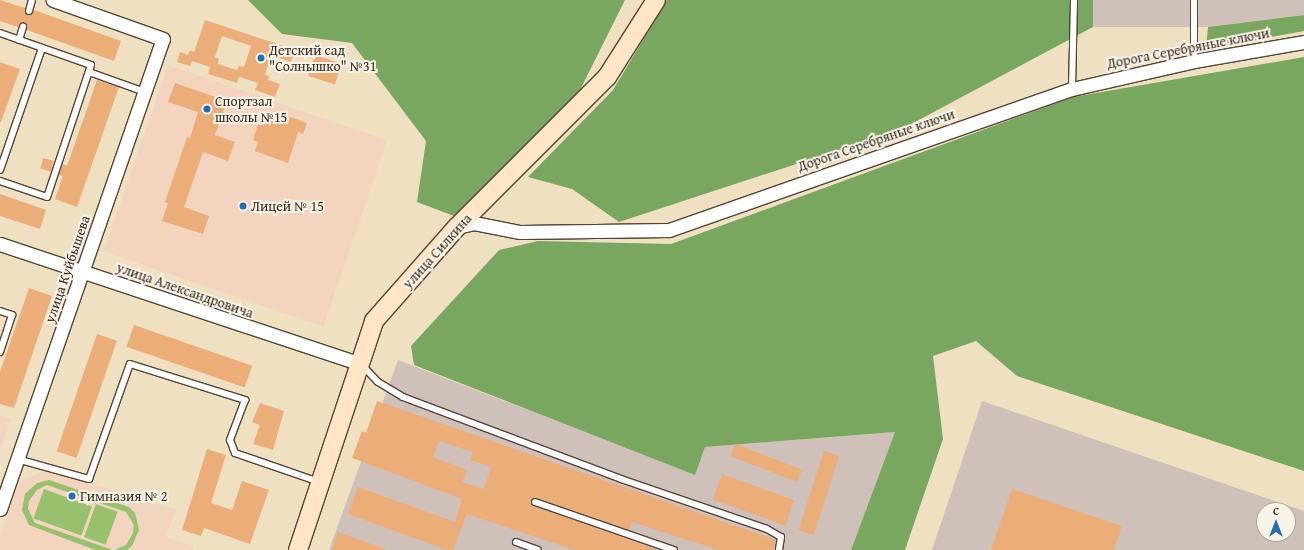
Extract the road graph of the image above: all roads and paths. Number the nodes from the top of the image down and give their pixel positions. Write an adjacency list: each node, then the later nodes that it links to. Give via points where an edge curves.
1 (32, 0): 6 (lane)
2 (53, 0): 15 (street, улица Куйбышева, via 163,39)
3 (656, 0): 18 (main road, улица Силкина, via 607,77)
4 (1074, 0): 14 (lane)
5 (1194, 0): 12 (lane)
6 (29, 11)
7 (23, 27): 9 (lane)
8 (0, 33): 9 (lane)
9 (19, 40): 11 (lane)
10 (1304, 42): 12 (street, Дорога Серебряные ключи)
11 (42, 48): 13 (lane, via 91,65); 16 (lane)
12 (1194, 61): 14 (street, Дорога Серебряные ключи)
13 (89, 72): 15 (lane); 17 (lane, via 47,197)
14 (1072, 89): 18 (street, Дорога Серебряные ключи, via 669,230 520,232 474,223)
15 (145, 92): 20 (street, улица Куйбышева)
16 (0, 170)
17 (0, 181)
18 (457, 227): 23 (main road, улица Силкина, via 374,321)
19 (0, 244): 20 (street, улица Александровича)
20 (83, 272): 23 (street, улица Александровича); 24 (street, улица Куйбышева)
21 (0, 311): 22 (lane, via 12,315)
22 (0, 352)
23 (361, 364): 25 (main road, улица Силкина); 32 (lane, via 378,382 403,397 622,479 767,529 780,537)
24 (18, 459): 25 (lane, via 89,479 130,364 245,400 230,440 235,453); 27 (street, улица Куйбышева)
25 (321, 483): 29 (main road, улица Силкина)
26 (535, 502): 31 (lane)
27 (0, 509)
28 (516, 542): 30 (lane)
29 (298, 550)
30 (538, 550)
31 (674, 550)
32 (779, 550)

